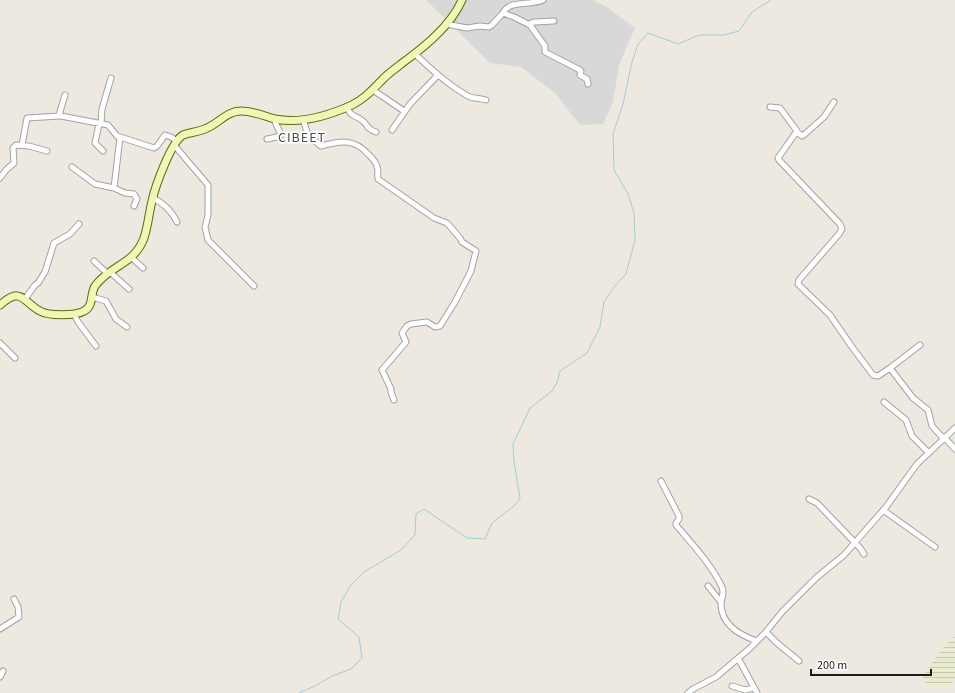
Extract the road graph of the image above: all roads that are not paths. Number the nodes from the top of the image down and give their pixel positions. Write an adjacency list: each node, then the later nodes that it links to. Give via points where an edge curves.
1 (462, 0): 5 (main road)
2 (543, 0): 3 (street, via 534,3 513,2)
3 (503, 13): 5 (street, via 489,27 467,28); 6 (street)
4 (554, 21): 6 (street)
5 (446, 24): 7 (main road)
6 (529, 24): 10 (street, via 544,46 545,52 580,70 580,75 587,79)
7 (415, 54): 8 (street); 11 (main road, via 385,77)
8 (438, 76): 13 (street, via 470,97); 17 (street)
9 (111, 78): 21 (street)
10 (588, 84)
11 (373, 90): 16 (main road, via 360,101); 17 (street)
12 (65, 95): 18 (street)
13 (486, 100)
14 (834, 102): 24 (street, via 824,117 805,134 802,136)
15 (770, 106): 24 (street, via 780,108)
16 (347, 107): 20 (main road); 23 (street, via 349,112)
17 (404, 111): 22 (street)
18 (60, 116): 21 (street); 28 (street, via 27,118)
19 (274, 119): 20 (main road); 26 (street, via 281,134); 27 (main road, via 255,113 235,112 206,129 187,133)
20 (303, 119): 54 (street, via 308,134 321,146 333,142 361,146 375,162 378,179 434,218 447,223 462,242 476,251 471,271 440,326 435,327 425,322 411,324 402,333 406,342 382,370)
21 (100, 124): 25 (street, via 109,126); 29 (street, via 95,144)
22 (392, 130)
23 (376, 132)
24 (797, 132): 53 (street, via 778,160 842,229 798,284 830,315 873,375 878,376)
25 (120, 137): 27 (street, via 155,148 164,136 171,137); 33 (street)
26 (267, 138)
27 (175, 143): 34 (main road); 42 (street, via 209,187 205,227 208,240)
28 (22, 145): 30 (street); 32 (street, via 14,146 14,163)
29 (103, 150)
30 (47, 151)
31 (72, 167): 33 (street, via 95,184)
32 (0, 178)
33 (114, 188): 35 (street, via 136,196)
34 (153, 198): 36 (street, via 166,206); 38 (main road, via 145,236)
35 (134, 206)
36 (177, 222)
37 (79, 224): 45 (street, via 67,236 54,243 45,272)
38 (132, 258): 40 (street); 41 (main road)
39 (94, 261): 41 (street)
40 (143, 268)
41 (109, 273): 43 (street); 44 (main road, via 96,285)
42 (254, 286)
43 (129, 289)
44 (92, 297): 47 (main road, via 87,310); 48 (street, via 106,301 116,319)
45 (25, 299): 46 (main road, via 13,296); 47 (main road, via 46,314)
46 (0, 304)
47 (74, 314): 51 (street)
48 (127, 327)
49 (0, 343): 52 (street)
50 (920, 345): 53 (street)
51 (96, 346)
52 (15, 358)
53 (890, 368): 57 (street, via 912,397 928,410 932,426)
54 (394, 400)
55 (884, 402): 59 (street, via 906,420 912,436)
56 (955, 428): 57 (street)
57 (944, 438): 58 (street); 59 (street)
58 (955, 449)
59 (929, 453): 62 (street, via 917,464)
60 (661, 481): 68 (street, via 679,516 676,525 707,562 722,587)
61 (809, 499): 63 (street, via 817,503)
62 (883, 510): 63 (street); 64 (street)
63 (854, 542): 65 (street); 70 (street, via 844,555 816,578 782,612)
64 (935, 547)
65 (864, 554)
66 (708, 586): 68 (street)
67 (14, 598): 69 (street, via 19,617)
68 (721, 602): 71 (street, via 722,614 729,625 741,635)
69 (0, 629)
70 (766, 632): 71 (street); 73 (street)
71 (757, 642): 72 (street)
72 (738, 658): 77 (street); 78 (street, via 713,679)
73 (799, 661)
74 (3, 671): 75 (street)
75 (0, 676)
76 (732, 686): 77 (street, via 745,690)
77 (753, 688): 79 (street)
78 (688, 693)
79 (756, 693)

